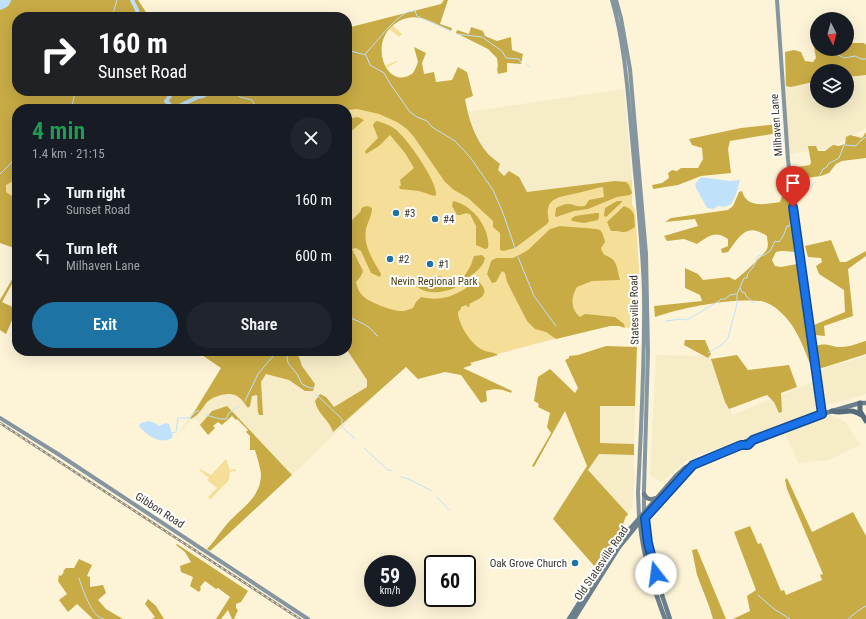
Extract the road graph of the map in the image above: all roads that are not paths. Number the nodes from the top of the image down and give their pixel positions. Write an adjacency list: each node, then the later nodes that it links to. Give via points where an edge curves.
1 (612, 0): 16 (main road, Statesville Road, via 625,69 643,272 644,347)
2 (616, 0): 12 (main road, Statesville Road, via 630,68 646,254 648,352)
3 (777, 0): 7 (main road, Milhaven Lane, via 788,166)
4 (866, 398): 5 (main road)
5 (863, 403): 6 (main road); 8 (highway, via 860,411)
6 (832, 411): 7 (main road); 8 (highway, via 855,411)
7 (822, 414): 11 (main road, via 753,440 746,440 741,445)
8 (863, 416): 10 (highway)
9 (0, 418): 20 (main road, Gibbon Road)
10 (866, 421)
11 (693, 465): 13 (main road, via 680,472); 15 (main road, Old Statesville Road)
12 (644, 494): 13 (main road, via 650,499); 14 (main road, Statesville Road)
13 (659, 496): 14 (main road)
14 (644, 512): 15 (main road, Statesville Road); 16 (main road)
15 (645, 518): 16 (main road, Old Statesville Road); 19 (main road, Statesville Road)
16 (639, 520): 17 (main road, Old Statesville Road); 18 (main road, Statesville Road); 21 (main road, Old Statesville Road, via 616,545)
17 (628, 537): 18 (main road, via 636,534); 22 (main road, Old Statesville Road)
18 (642, 542): 19 (main road, Statesville Road, via 650,576)
19 (660, 599): 23 (main road, Statesville Road); 24 (main road, Statesville Road)
20 (308, 619)
21 (569, 619)
22 (574, 619)
23 (665, 619)
24 (670, 619)

